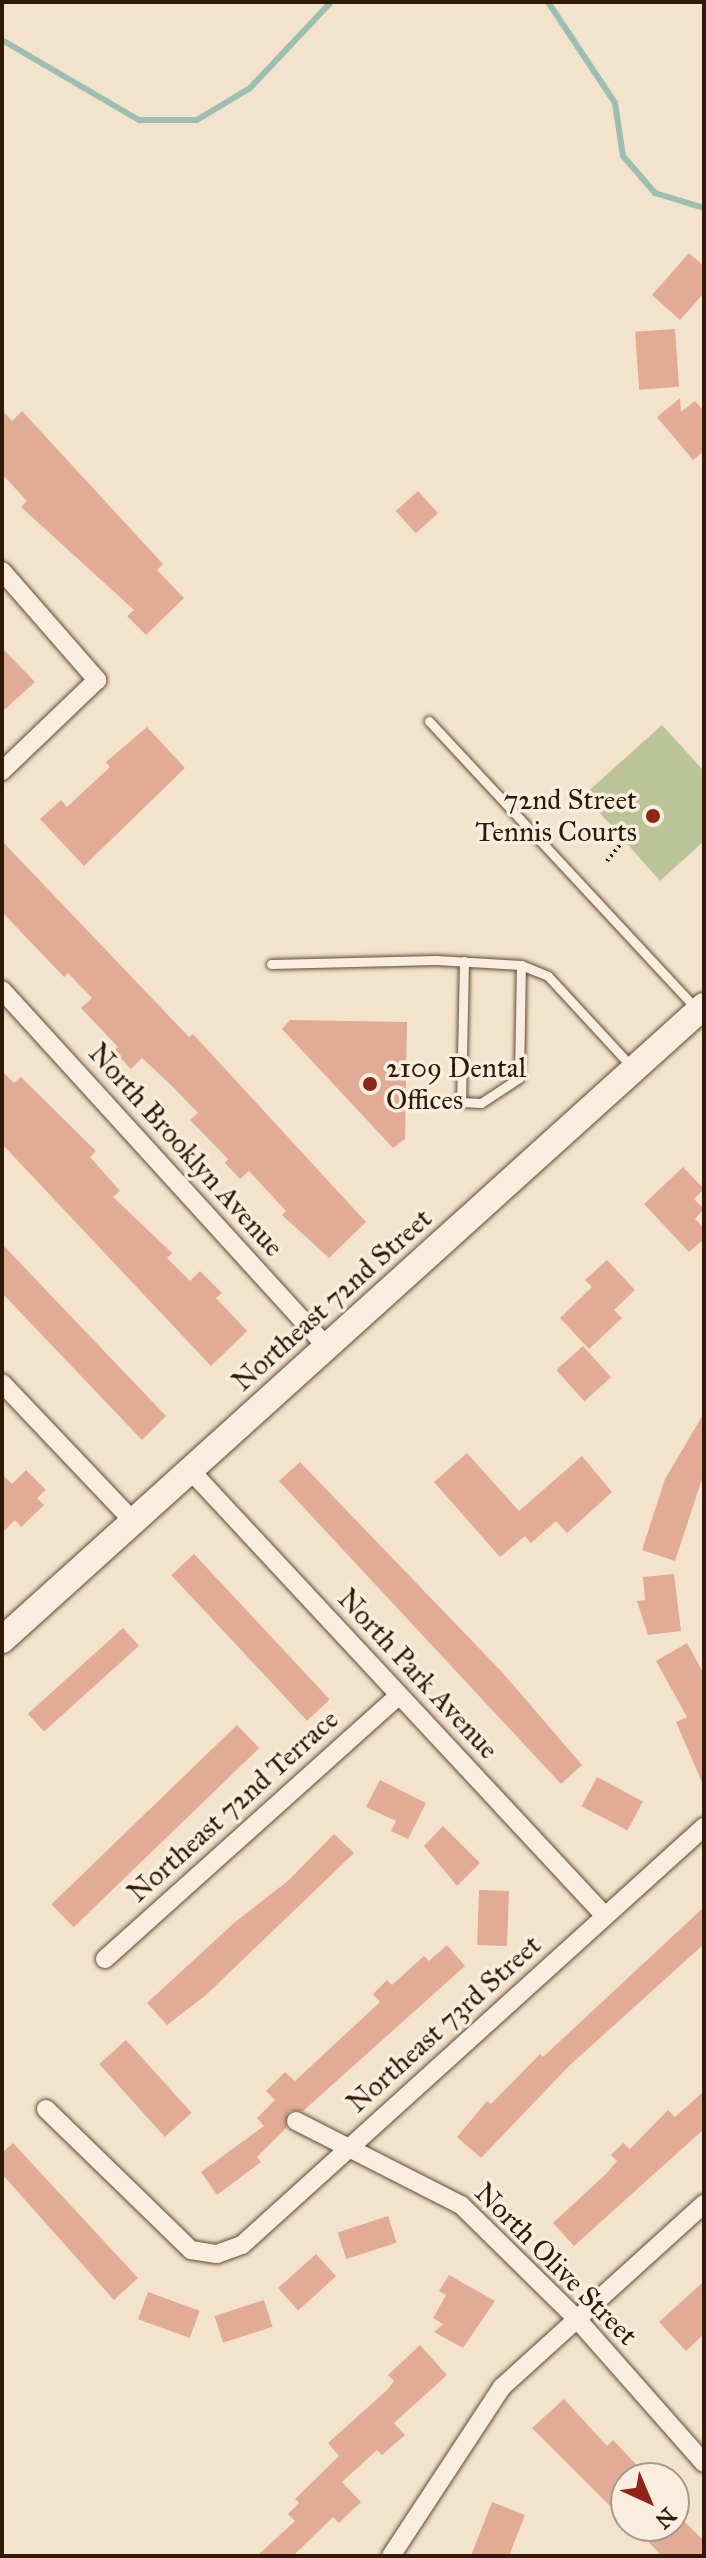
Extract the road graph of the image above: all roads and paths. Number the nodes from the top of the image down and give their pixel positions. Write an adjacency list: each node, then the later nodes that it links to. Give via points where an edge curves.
1 (2, 571): 3 (street, via 97,680)
2 (429, 721): 10 (lane)
3 (2, 771)
4 (624, 840): 5 (path)
5 (607, 861)
6 (464, 961): 7 (lane); 8 (lane); 8 (lane, via 461,1102 481,1103 519,1078)
7 (271, 964)
8 (521, 965): 11 (lane, via 548,976)
9 (2, 990): 12 (street, North Brooklyn Avenue)
10 (701, 1009): 11 (main road, Northeast 72nd Street)
11 (634, 1069): 12 (main road, Northeast 72nd Street)
12 (328, 1348): 14 (main road, Northeast 72nd Street)
13 (2, 1383): 15 (street)
14 (191, 1471): 15 (main road, Northeast 72nd Street); 17 (street, North Park Avenue)
15 (134, 1522): 16 (main road, Northeast 72nd Street)
16 (2, 1640)
17 (399, 1695): 19 (street, North Park Avenue); 20 (street, Northeast 72nd Terrace)
18 (704, 1827): 19 (street, Northeast 73rd Street)
19 (605, 1916): 23 (street, Northeast 73rd Street)
20 (105, 1959)
21 (46, 2109): 23 (street, Northeast 73rd Street, via 191,2250 217,2254 242,2245)
22 (296, 2121): 23 (street, North Olive Street)
23 (349, 2148): 25 (street, North Olive Street, via 461,2205)
24 (704, 2204): 25 (street)
25 (577, 2319): 26 (street, North Olive Street); 27 (street, via 502,2387)
26 (704, 2463)
27 (391, 2556)

